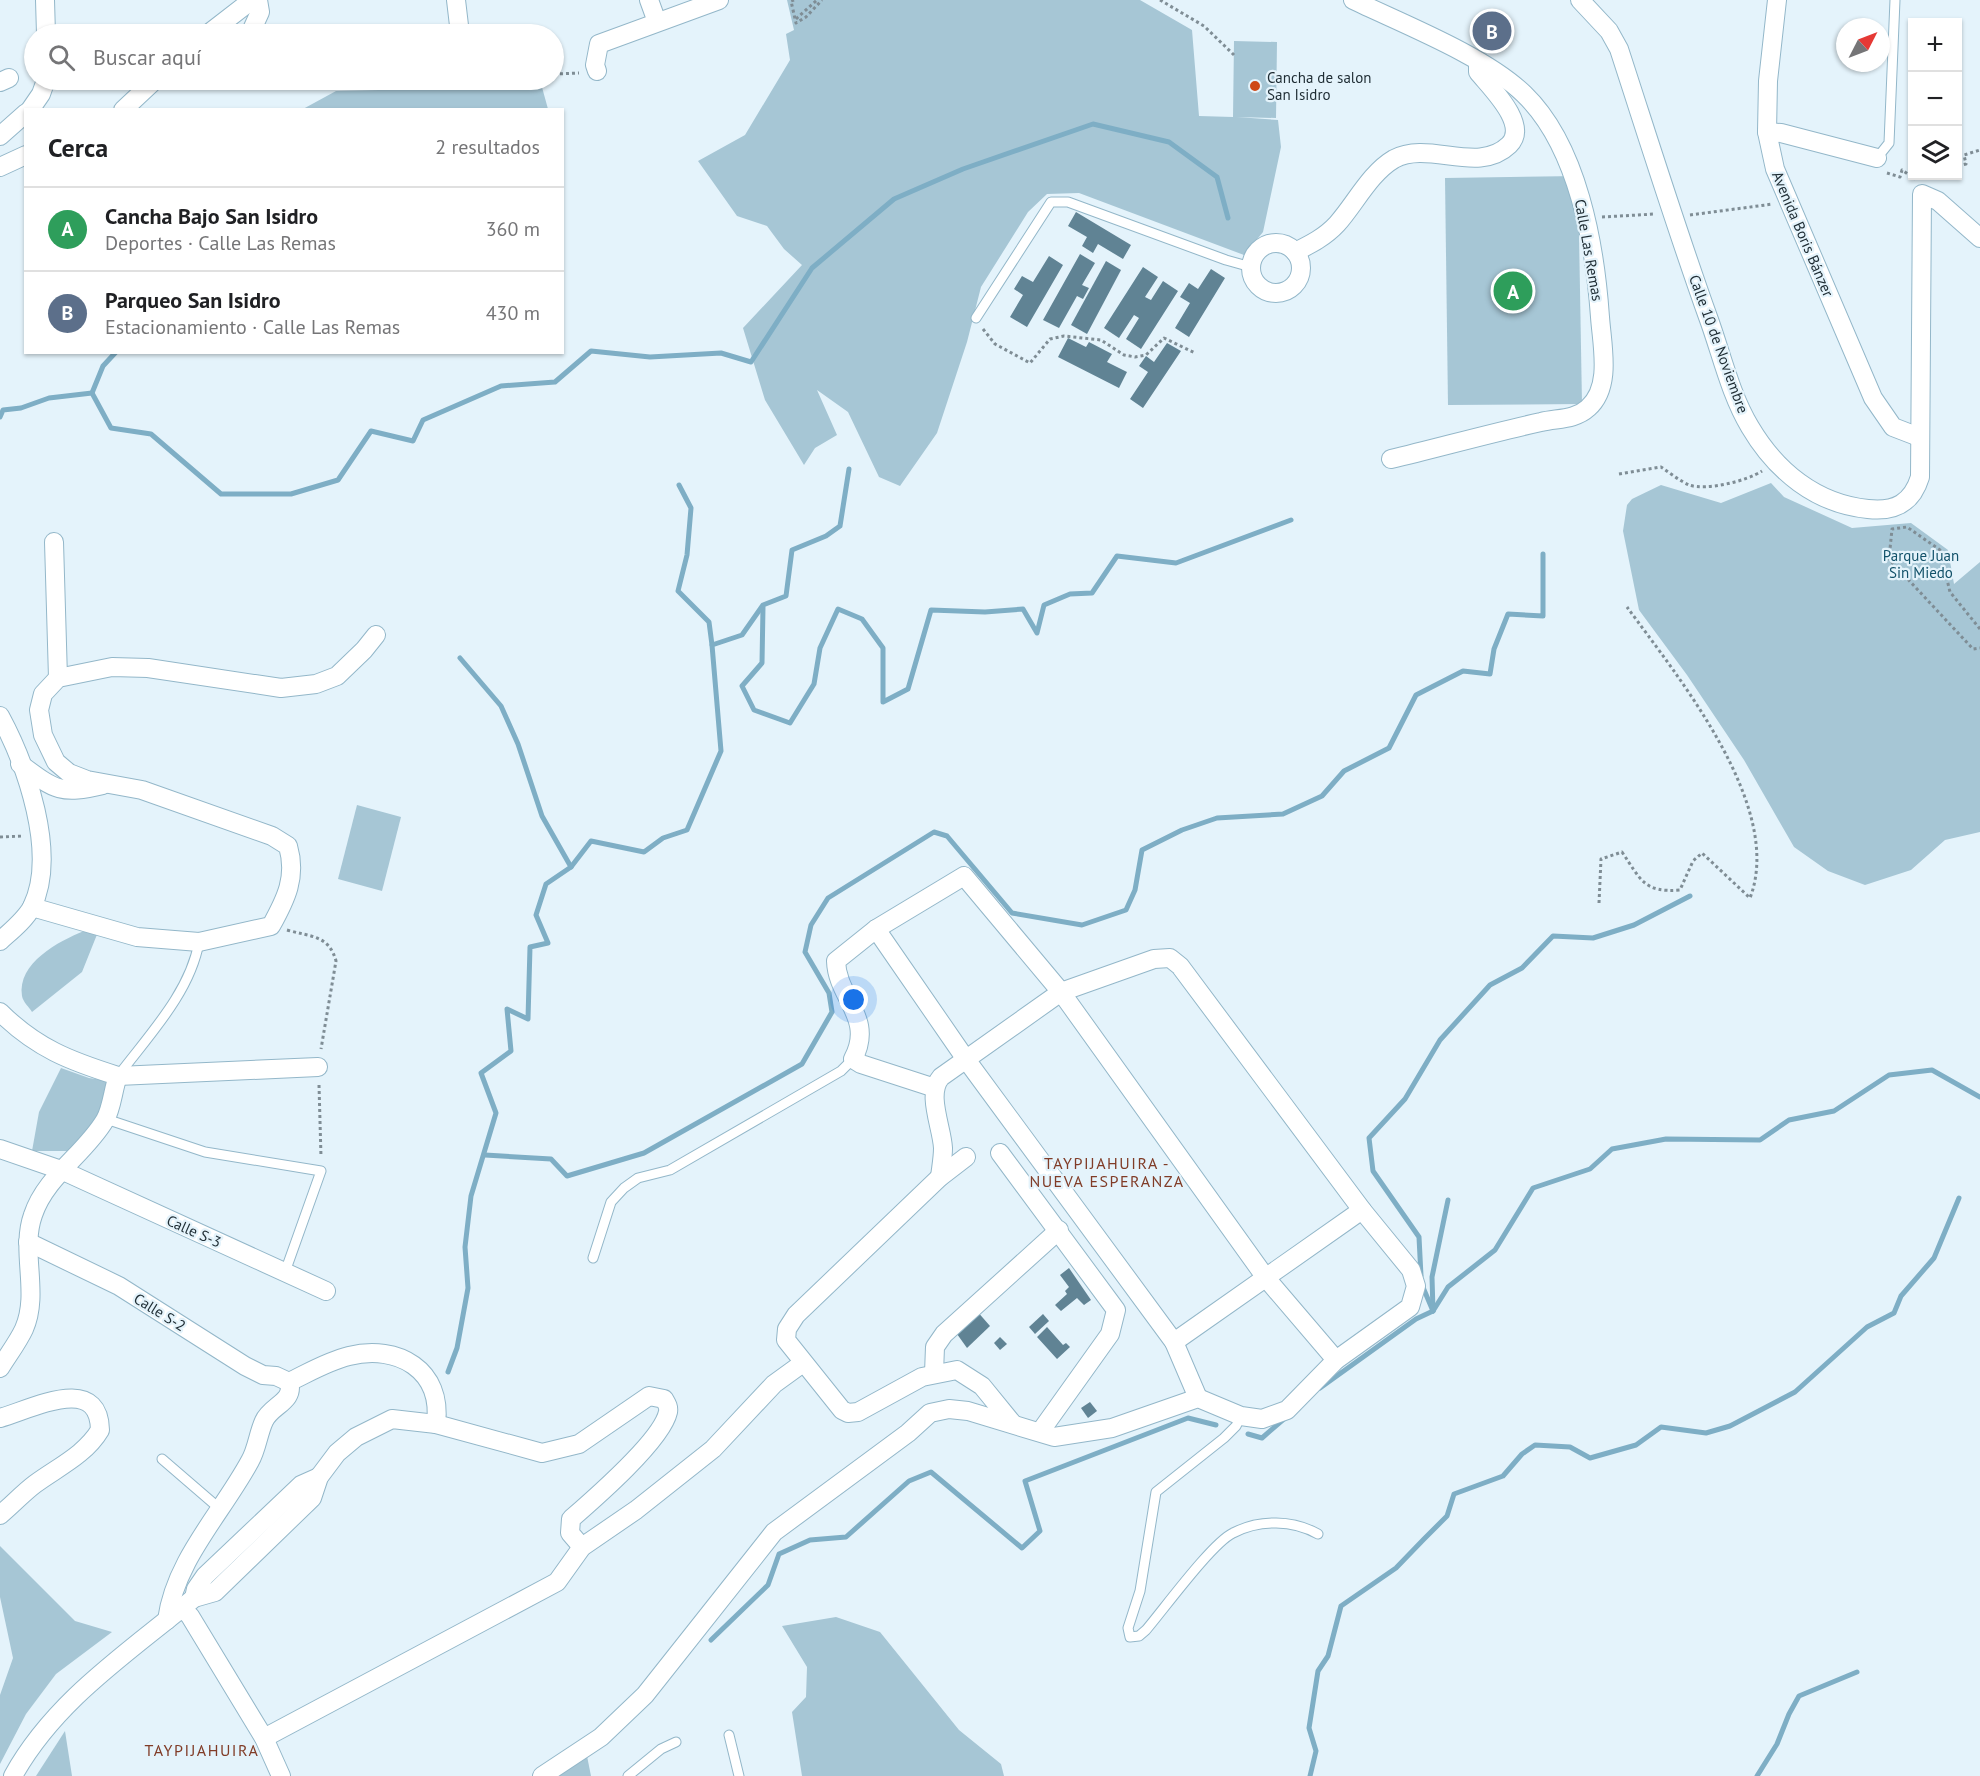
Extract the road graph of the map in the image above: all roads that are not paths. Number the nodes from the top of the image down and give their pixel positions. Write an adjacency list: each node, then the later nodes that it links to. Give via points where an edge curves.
1 (45, 0): 12 (street)
2 (252, 0): 13 (street)
3 (258, 0): 14 (street, via 260,12)
4 (456, 0): 15 (street)
5 (649, 0): 11 (street)
6 (719, 0): 11 (street)
7 (1353, 0): 16 (street, Calle Las Remas)
8 (1580, 0): 32 (street, Calle 10 de Noviembre, via 1609,31 1619,49 1673,215 1750,427 1776,461 1796,483 1838,504 1894,509 1904,504 1917,488)
9 (1777, 0): 23 (street, Avenida Boris Bánzer)
10 (1896, 0): 26 (lane, via 1889,144)
11 (657, 22): 17 (street, via 600,44)
12 (45, 24)
13 (221, 24)
14 (254, 24)
15 (459, 24)
16 (1478, 62): 29 (street, via 1478,72 1507,106 1512,118 1515,132 1509,145 1497,154 1480,158 1410,154 1394,159 1336,225 1319,240); 33 (street, Calle Las Remas, via 1524,94 1544,117 1578,186 1599,299 1604,373 1595,401 1576,416)
17 (597, 71)
18 (42, 90): 20 (street)
19 (144, 90): 21 (street)
20 (31, 108)
21 (125, 108)
22 (24, 115): 24 (street)
23 (1767, 132): 26 (street); 32 (street, Avenida Boris Bánzer, via 1775,169 1873,398 1893,427)
24 (0, 135)
25 (24, 156): 27 (street)
26 (1877, 158)
27 (0, 167)
28 (1980, 238): 32 (street, Calle 10 de Noviembre, via 1938,201 1922,194)
29 (1295, 252): 30 (street, via 1281,244 1264,246 1253,258); 30 (street, via 1300,275 1284,292 1276,294 1261,288)
30 (1251, 267): 31 (lane, via 1068,202 1051,202)
31 (976, 318)
32 (1919, 437)
33 (1391, 459)
34 (54, 542): 36 (street)
35 (376, 635): 36 (street, via 336,676 316,684 281,688 148,668 112,667)
36 (58, 678): 39 (street, via 43,694 39,710 48,750 69,773)
37 (0, 716): 38 (street)
38 (20, 764): 39 (street, via 57,788 72,792); 40 (street, via 41,836 39,883)
39 (110, 783): 43 (street, via 142,790 272,836 288,846 292,878 271,926)
40 (32, 907): 42 (street); 43 (street, via 137,937)
41 (876, 930): 44 (street, via 964,876); 46 (street); 47 (street, via 836,961 836,978 859,1020)
42 (0, 941)
43 (200, 942): 49 (lane, via 192,970 181,989)
44 (1061, 992): 46 (street); 57 (street, via 1154,959 1170,958 1180,966); 62 (street)
45 (0, 1012): 49 (street, via 40,1046)
46 (964, 1058): 50 (street, via 941,1077); 64 (street)
47 (853, 1059): 50 (street); 60 (lane, via 841,1071 670,1170 638,1178 624,1188 611,1202)
48 (318, 1067): 49 (street)
49 (118, 1076): 51 (street)
50 (935, 1088): 56 (street, via 943,1147)
51 (106, 1119): 55 (street); 61 (lane, via 205,1152 321,1171)
52 (0, 1149): 55 (street, Calle S-3)
53 (1000, 1153): 58 (street)
54 (966, 1157): 56 (street)
55 (61, 1170): 59 (street, via 33,1215); 61 (street, Calle S-3)
56 (940, 1178): 66 (street, via 796,1315 787,1329 786,1340)
57 (1362, 1210): 62 (street); 65 (street, via 1411,1270 1416,1286 1410,1306)
58 (1059, 1230): 68 (street, via 944,1334 935,1347); 75 (street, via 1116,1310 1110,1334)
59 (28, 1242): 67 (street, via 30,1303 25,1328); 69 (street, Calle S-2, via 119,1286 245,1366)
60 (593, 1258)
61 (285, 1272): 63 (street, Calle S-3)
62 (1266, 1278): 64 (street); 65 (street)
63 (326, 1291)
64 (1174, 1342): 70 (street)
65 (1336, 1360): 71 (street, via 1287,1410 1262,1419)
66 (803, 1364): 68 (street, via 848,1413 858,1412); 80 (street, via 774,1384 713,1449)
67 (0, 1368)
68 (934, 1373): 74 (street, via 957,1370 972,1378)
69 (290, 1382): 73 (street, via 346,1356 394,1356 414,1365 428,1378 436,1396); 77 (street, via 289,1398 265,1419 251,1459)
70 (1198, 1398): 71 (street); 75 (street, via 1112,1428 1054,1437)
71 (1240, 1416): 79 (lane, via 1224,1438 1156,1492 1140,1592 1128,1628 1130,1637 1146,1630 1211,1552 1232,1533 1269,1523 1305,1526)
72 (0, 1418): 78 (street, via 63,1398 78,1398 89,1401 96,1409 100,1430 78,1455 34,1485)
73 (436, 1424): 80 (street, via 542,1453 579,1444 649,1396 664,1399 668,1414 660,1428 632,1462 571,1519 570,1533); 81 (street, via 392,1419 356,1437 319,1477 302,1485 205,1576)
74 (1013, 1424): 75 (street); 88 (street, via 968,1411 930,1413 774,1532 645,1695 601,1737)
75 (1040, 1432)
76 (162, 1459): 77 (lane)
77 (220, 1509): 82 (street, via 173,1589)
78 (0, 1515)
79 (1318, 1534)
80 (582, 1547): 84 (street, via 557,1582)
81 (188, 1603): 82 (street); 84 (street, via 190,1616)
82 (166, 1620): 86 (street, via 62,1708 36,1738)
83 (729, 1736): 90 (lane)
84 (264, 1738): 87 (street)
85 (676, 1742): 89 (lane)
86 (13, 1776)
87 (281, 1776)
88 (542, 1776)
89 (628, 1776)
90 (739, 1776)

